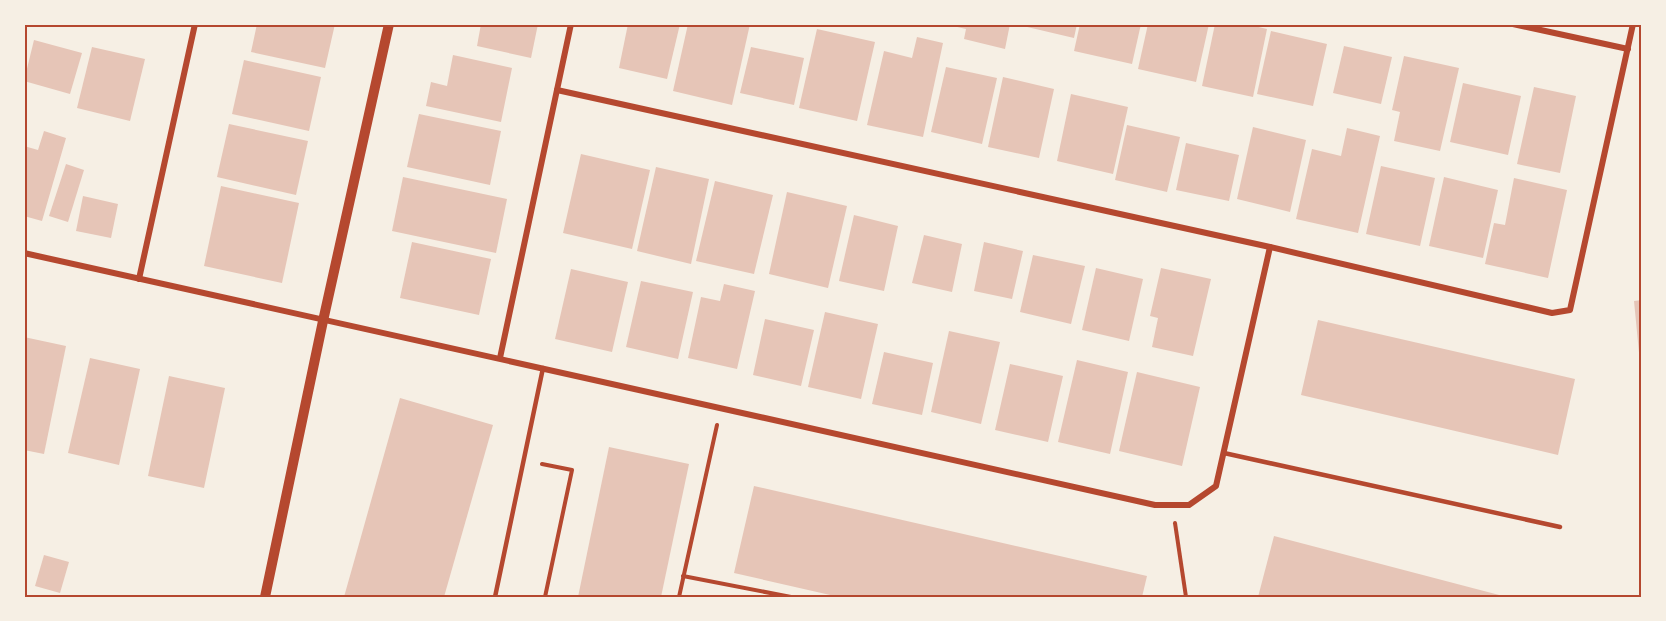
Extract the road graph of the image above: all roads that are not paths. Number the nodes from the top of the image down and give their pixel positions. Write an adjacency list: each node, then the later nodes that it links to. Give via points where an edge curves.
1 (195, 24): 10 (street)
2 (389, 24): 11 (street)
3 (571, 24): 7 (street)
4 (1513, 24): 6 (street)
5 (1633, 24): 6 (street)
6 (1628, 49): 8 (street, via 1570,310 1552,313)
7 (557, 90): 8 (street); 12 (street)
8 (1270, 247): 14 (street)
9 (24, 253): 10 (street)
10 (139, 279): 11 (street)
11 (323, 321): 12 (street); 16 (street)
12 (500, 358): 13 (street)
13 (543, 367): 14 (street, via 1155,505 1189,505 1216,486); 17 (lane)
14 (1224, 453): 15 (lane)
15 (1560, 527)
16 (265, 597)
17 (495, 597)

